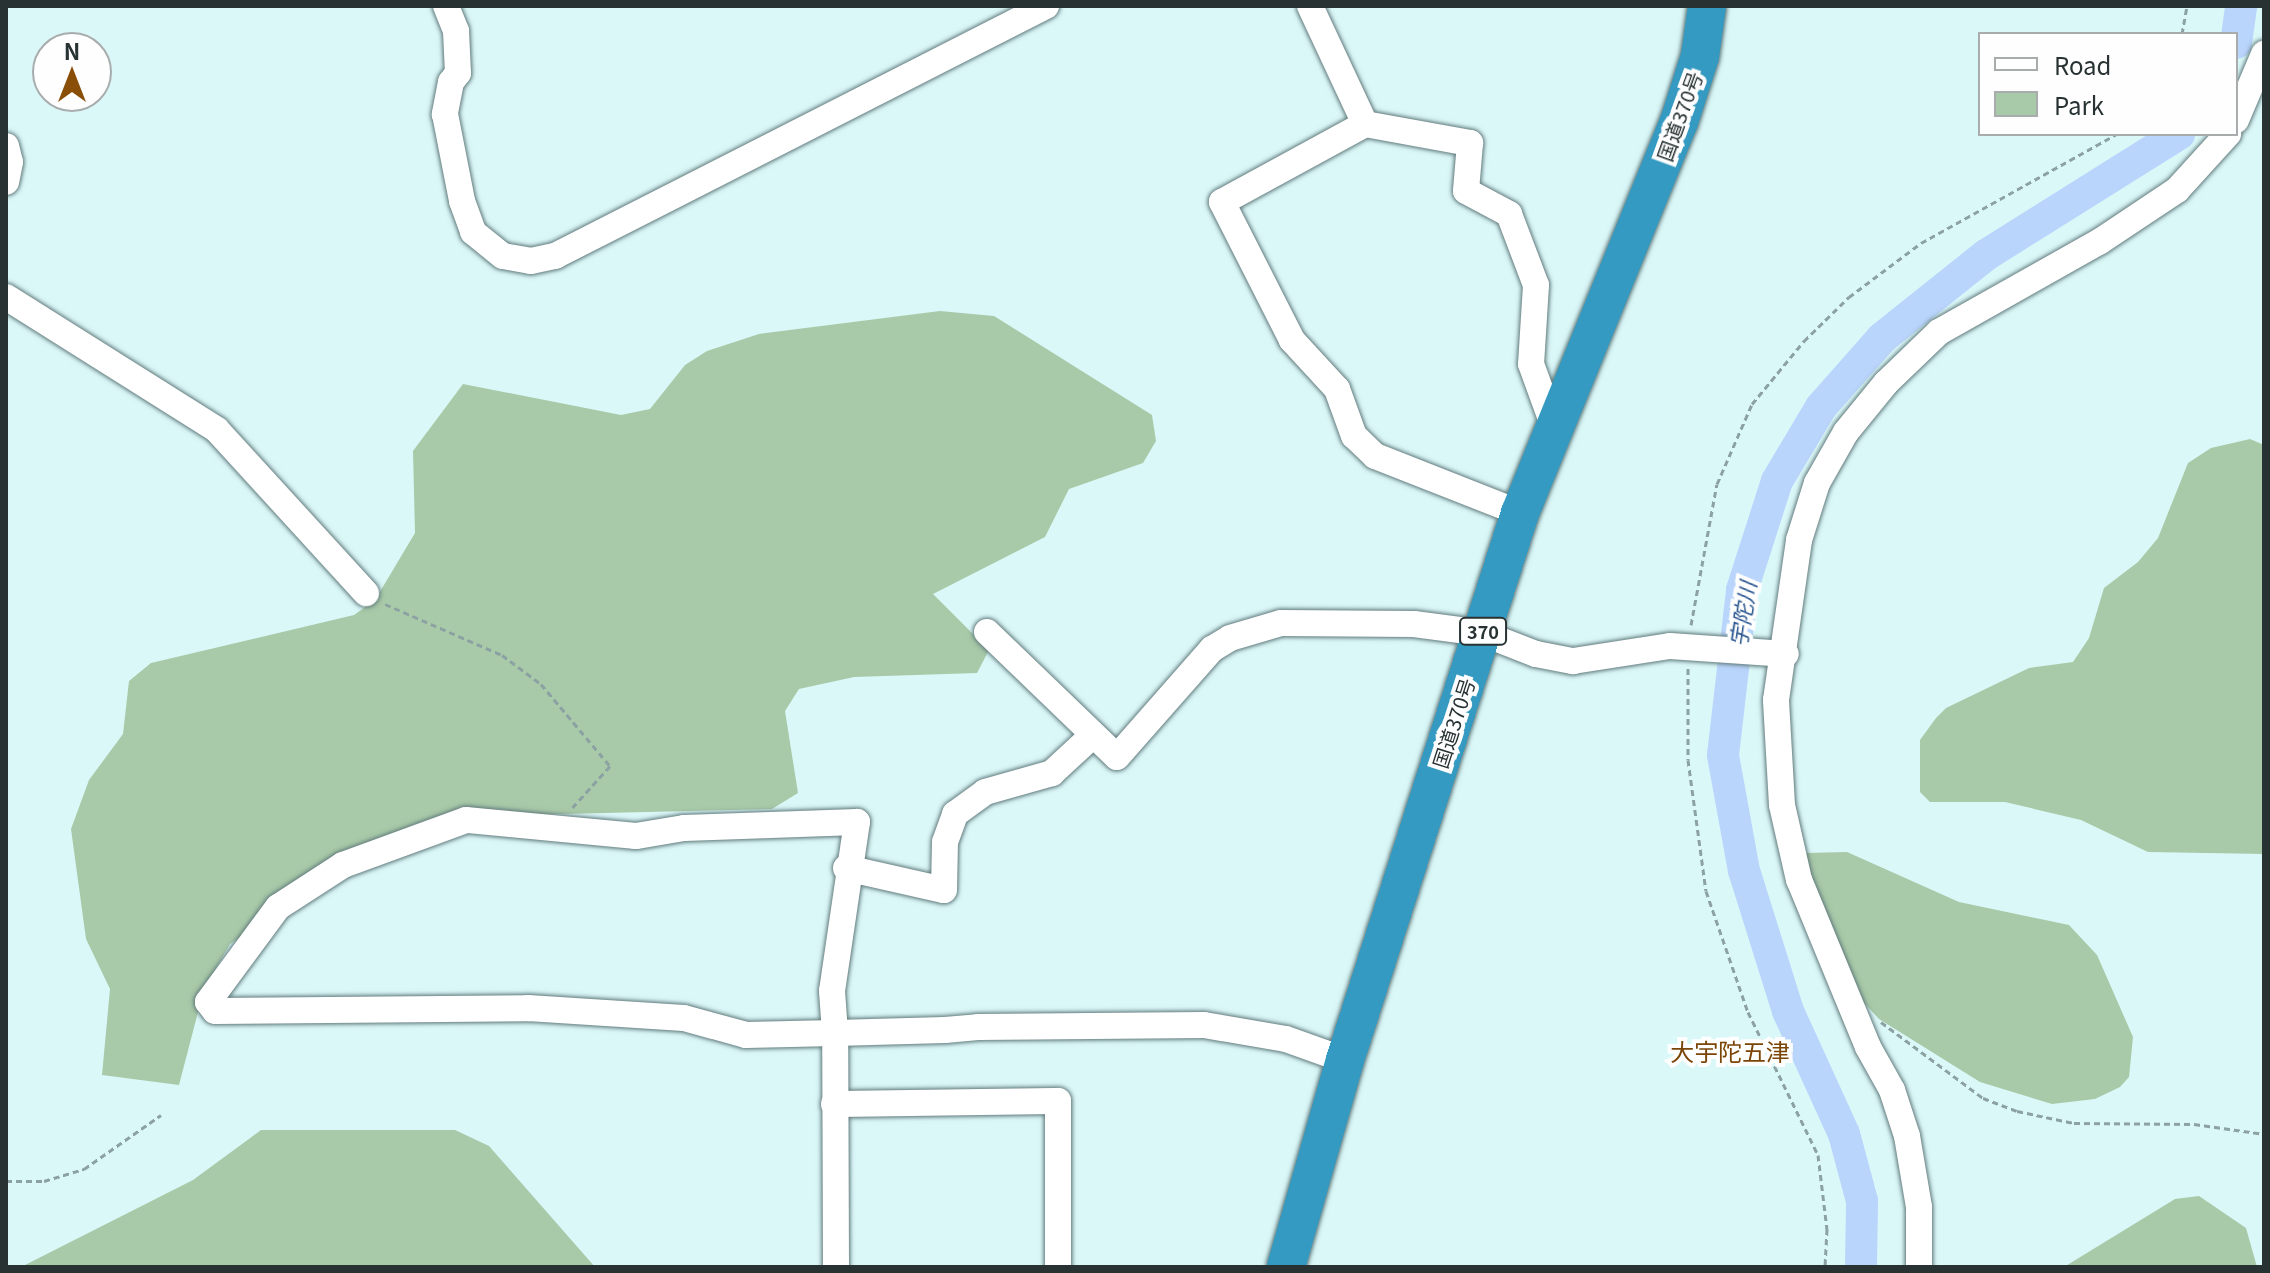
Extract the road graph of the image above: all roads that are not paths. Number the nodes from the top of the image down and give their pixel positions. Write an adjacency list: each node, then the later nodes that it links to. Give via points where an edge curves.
1 (446, 6): 2 (street, via 456,31 458,73 445,114 462,201 473,232 503,256 531,261 555,256)
2 (1046, 6)
3 (1310, 6): 7 (street)
4 (1707, 6): 12 (highway, 国道370号 / 370, via 1700,56 1679,122)
5 (2264, 54): 6 (street)
6 (2238, 115)
7 (1365, 124): 12 (street, via 1470,143 1466,191 1509,214 1536,285 1531,364); 13 (street, via 1222,202 1292,340 1337,389 1354,436 1375,456)
8 (2227, 136): 17 (street, via 2177,190 2099,242 1939,332 1886,383 1846,432 1817,483 1799,540)
9 (6, 146): 10 (street)
10 (6, 182)
11 (6, 297): 14 (street, via 217,430)
12 (1555, 430): 13 (highway, 国道370号 / 370)
13 (1520, 513): 16 (highway, 国道370号 / 370)
14 (366, 593)
15 (987, 632): 18 (street)
16 (1482, 633): 17 (street, via 1536,654 1573,661 1694,646); 18 (street, via 1414,624 1281,623 1212,649 1117,757); 21 (highway, 国道370号 / 370)
17 (1783, 654): 26 (street, via 1776,700 1782,805 1799,880 1892,1090 1907,1136 1919,1207)
18 (1093, 735): 19 (street, via 1052,773 985,792 955,814 945,842 944,890)
19 (846, 868): 20 (street, via 832,991); 20 (street, via 857,822 684,828 636,836 466,820 343,865 278,907 208,1002 215,1011 528,1008 684,1018 746,1035)
20 (835, 1033): 21 (street, via 1204,1025 1286,1039); 22 (street)
21 (1345, 1060): 25 (highway, 国道370号 / 370)
22 (834, 1104): 23 (street); 24 (street, via 1058,1101)
23 (836, 1267)
24 (1058, 1267)
25 (1286, 1267)
26 (1919, 1267)

